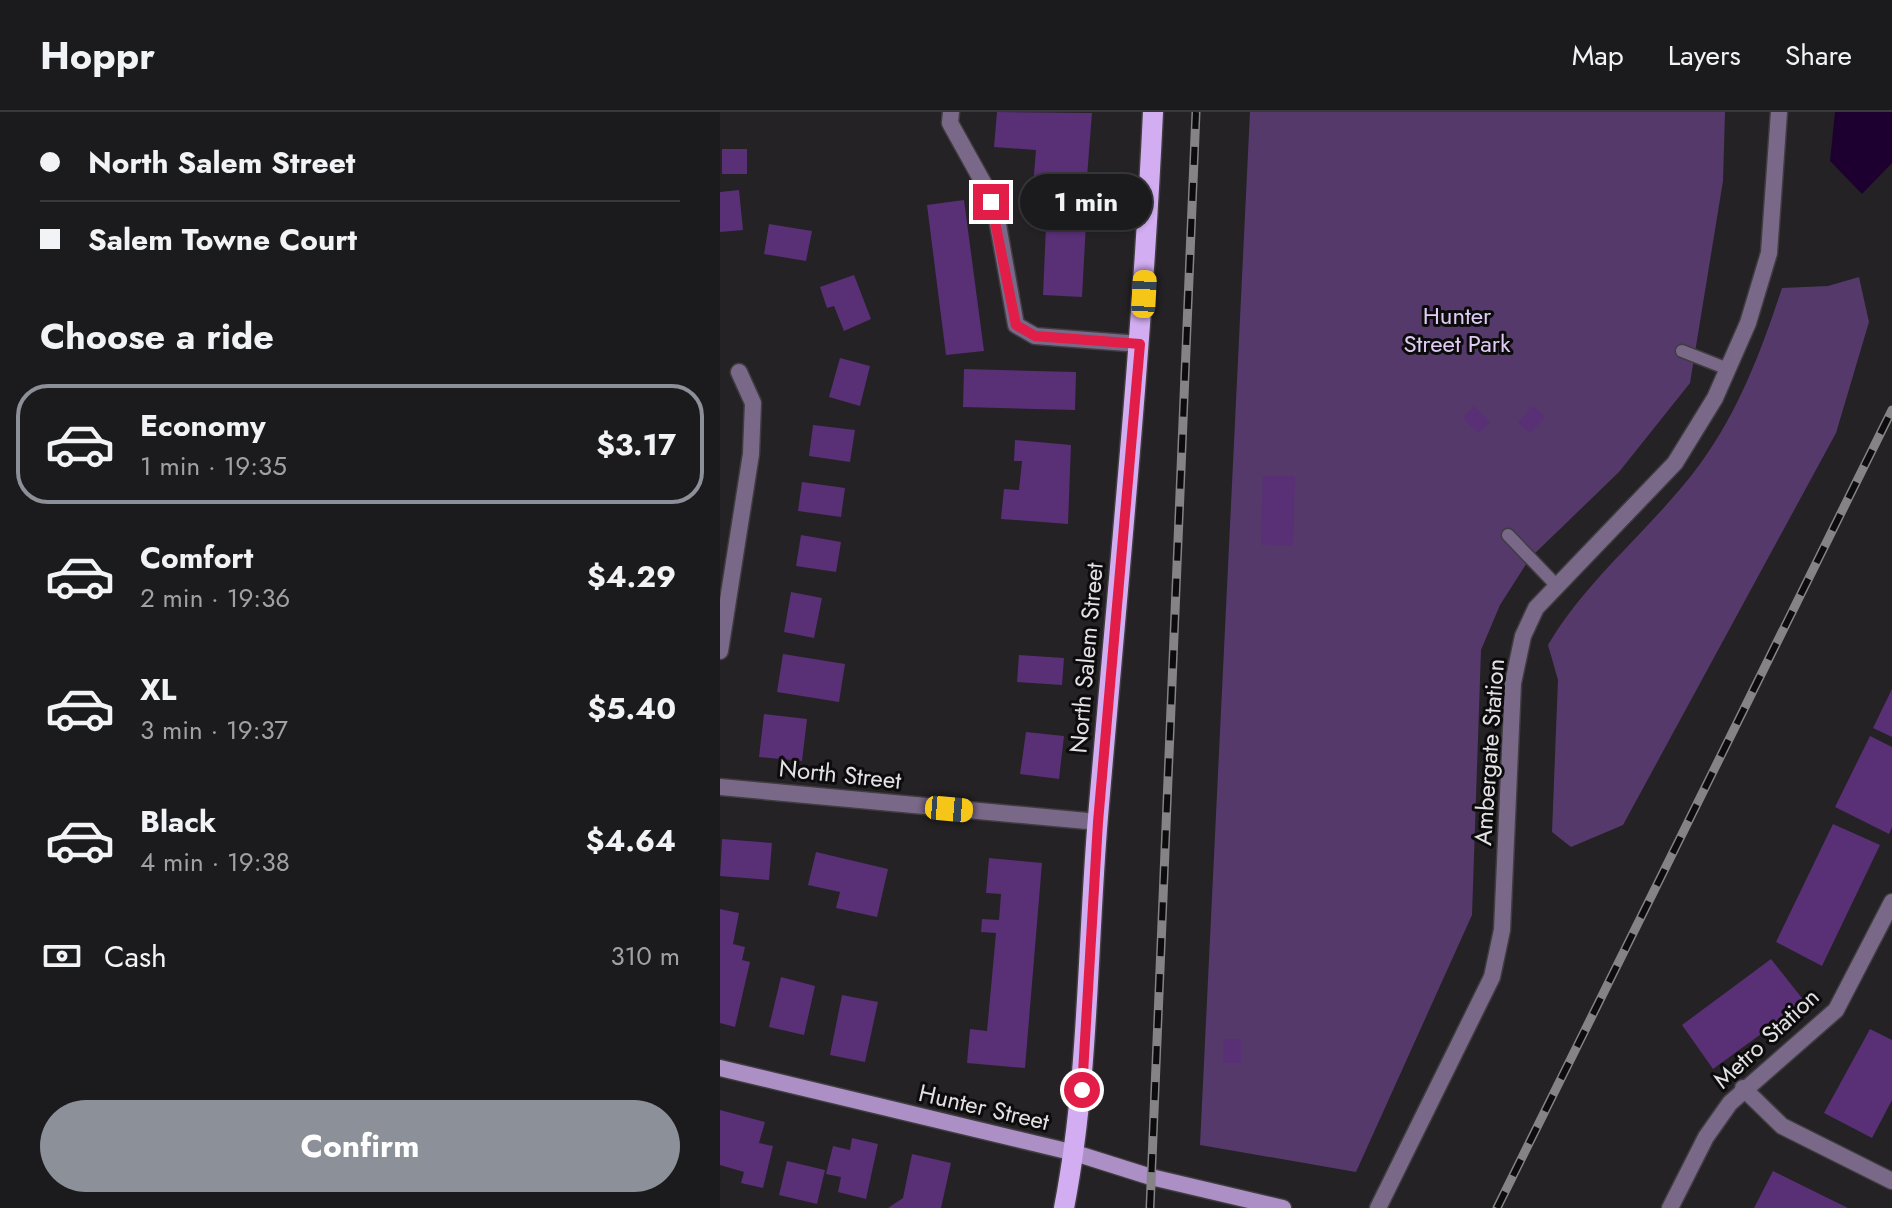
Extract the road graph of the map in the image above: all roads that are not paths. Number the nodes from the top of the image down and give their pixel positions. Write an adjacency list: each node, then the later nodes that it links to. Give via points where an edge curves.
1 (951, 112): 4 (street, via 950,123 997,219 1016,325 1035,336)
2 (1153, 112): 4 (main road, North Salem Street)
3 (1779, 112): 6 (street, Ambergate Station, via 1769,253)
4 (1140, 344): 12 (main road, North Salem Street)
5 (1682, 351): 6 (lane)
6 (1728, 369): 9 (street, Ambergate Station, via 1675,463)
7 (739, 372): 10 (street, via 753,403 751,454)
8 (1508, 535): 9 (lane)
9 (1557, 586): 20 (street, Ambergate Station, via 1536,608 1523,636 1513,683 1502,930 1492,977)
10 (720, 651)
11 (720, 787): 12 (street, North Street)
12 (1098, 822): 16 (main road, North Salem Street)
13 (1892, 902): 15 (street, Metro Station, via 1836,1010)
14 (720, 1068): 16 (street, Hunter Street)
15 (1743, 1088): 17 (street, via 1782,1126); 21 (street, Metro Station, via 1706,1137)
16 (1075, 1153): 18 (main road, North Salem Street); 19 (street, Hunter Street)
17 (1892, 1181)
18 (1064, 1208)
19 (1283, 1208)
20 (1378, 1208)
21 (1670, 1208)

